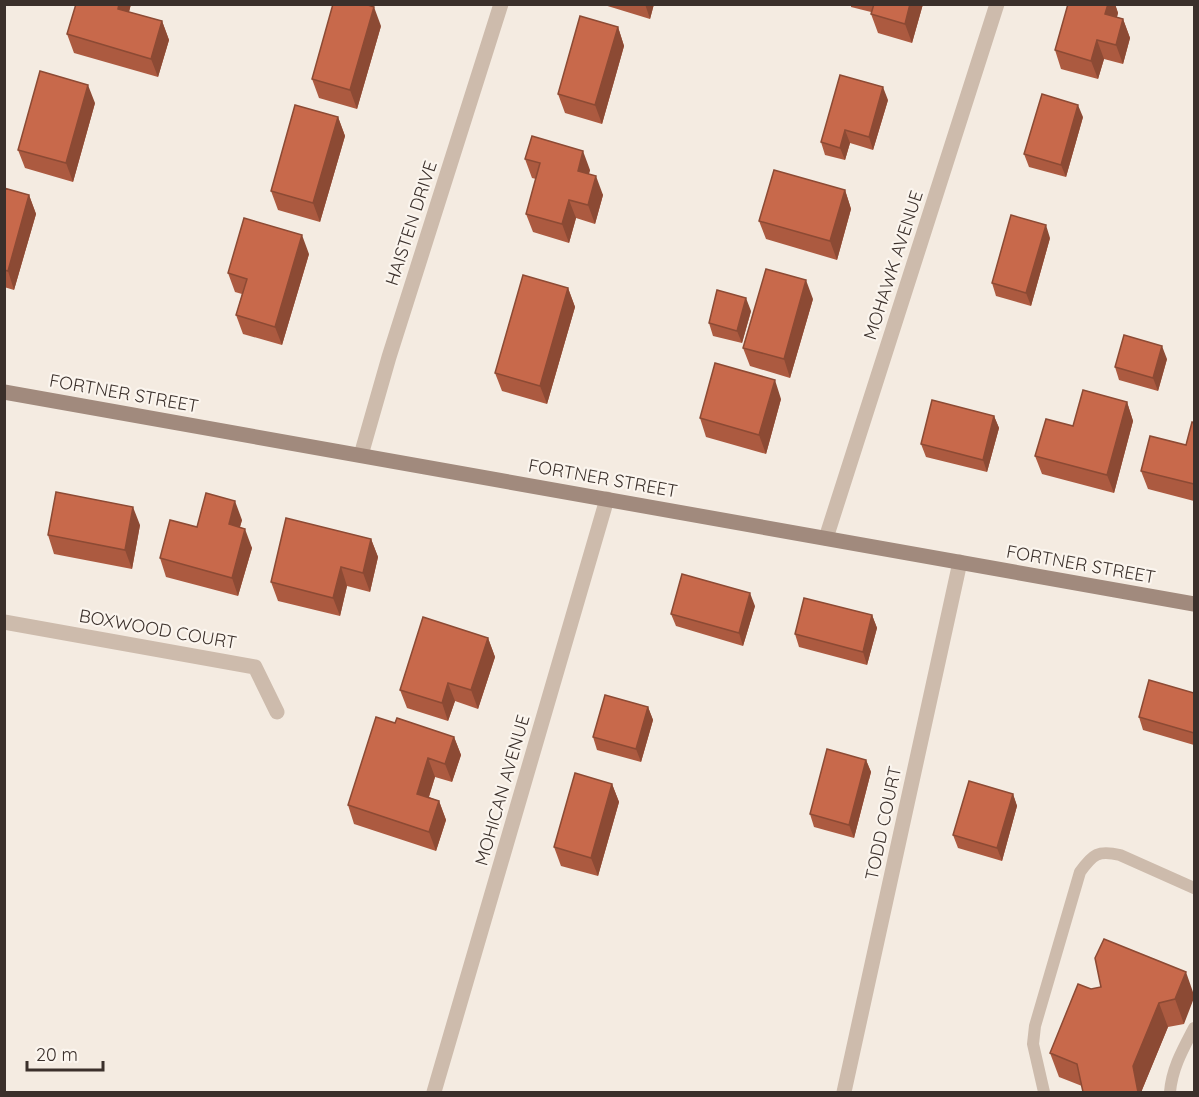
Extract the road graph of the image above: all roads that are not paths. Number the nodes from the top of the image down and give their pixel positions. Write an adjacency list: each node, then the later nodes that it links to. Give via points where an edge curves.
1 (501, 4): 4 (street, HAISTEN DRIVE)
2 (997, 4): 6 (street, MOHAWK AVENUE)
3 (4, 392): 4 (street, FORTNER STREET)
4 (361, 455): 5 (street, FORTNER STREET)
5 (607, 499): 6 (street, FORTNER STREET); 13 (street, MOHICAN AVENUE)
6 (826, 538): 7 (street, FORTNER STREET)
7 (960, 562): 8 (street, FORTNER STREET); 14 (street, TODD COURT)
8 (1194, 604)
9 (4, 622): 10 (street, BOXWOOD COURT, via 255,667)
10 (277, 712)
11 (1194, 888): 15 (lane, via 1120,855 1109,852 1089,859 1080,872 1035,1026 1034,1044)
12 (1194, 1028): 16 (lane, via 1178,1056)
13 (434, 1092)
14 (844, 1092)
15 (1044, 1092)
16 (1170, 1092)

